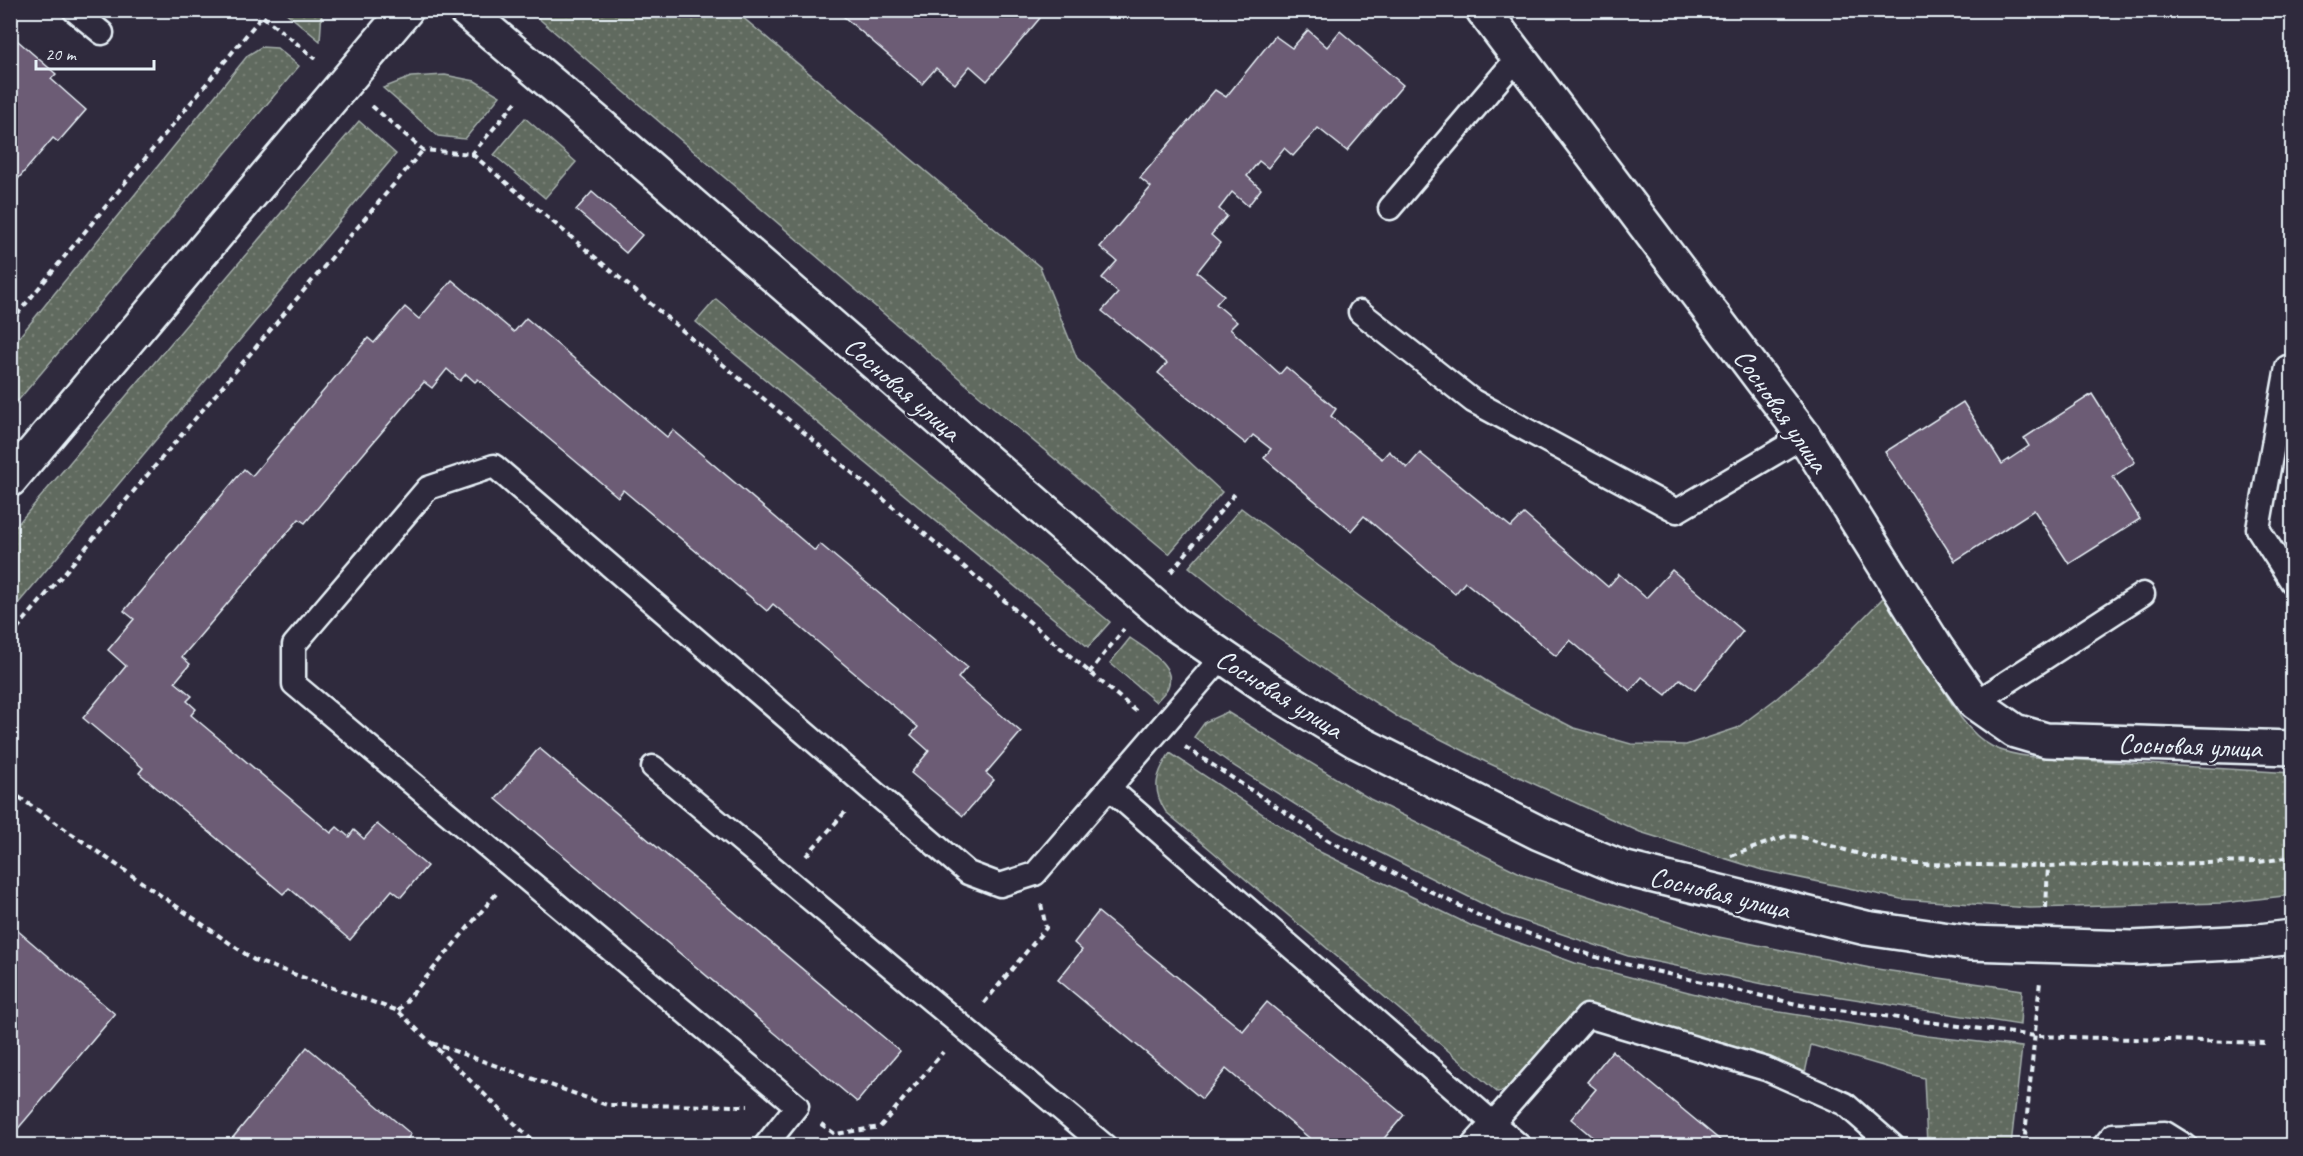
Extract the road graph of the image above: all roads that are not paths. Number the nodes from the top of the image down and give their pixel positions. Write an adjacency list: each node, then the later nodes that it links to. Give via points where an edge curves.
1 (74, 10): 5 (lane)
2 (406, 10): 11 (street)
3 (465, 10): 14 (street, Сосновая улица, via 1175,624)
4 (1483, 10): 6 (street, Сосновая улица)
5 (102, 33)
6 (1519, 56): 7 (lane); 10 (street, Сосновая улица)
7 (1390, 208)
8 (1360, 312): 10 (lane, via 1473,401 1677,511)
9 (2292, 367): 12 (lane, via 2287,367 2258,529)
10 (1804, 436): 15 (street, Сосновая улица)
11 (10, 480)
12 (2292, 582)
13 (2143, 594): 15 (lane)
14 (1222, 657): 18 (lane); 19 (street, Сосновая улица, via 1356,741 1539,833 1622,868 1866,928 1970,943 2132,948)
15 (1975, 704): 16 (street, Сосновая улица, via 2015,731 2046,740)
16 (2292, 748)
17 (653, 767): 22 (lane)
18 (1109, 788): 20 (lane); 21 (lane, via 1035,874 1000,885 968,873 494,466 428,488 294,645 294,684 797,1106)
19 (2292, 937)
20 (1493, 1123): 23 (lane); 24 (lane); 25 (lane, via 1587,1016 1766,1069 1845,1104)
21 (765, 1146)
22 (1105, 1146)
23 (1472, 1146)
24 (1520, 1146)
25 (1893, 1146)
26 (2104, 1146): 27 (lane, via 2113,1135 2164,1133)
27 (2186, 1146)

